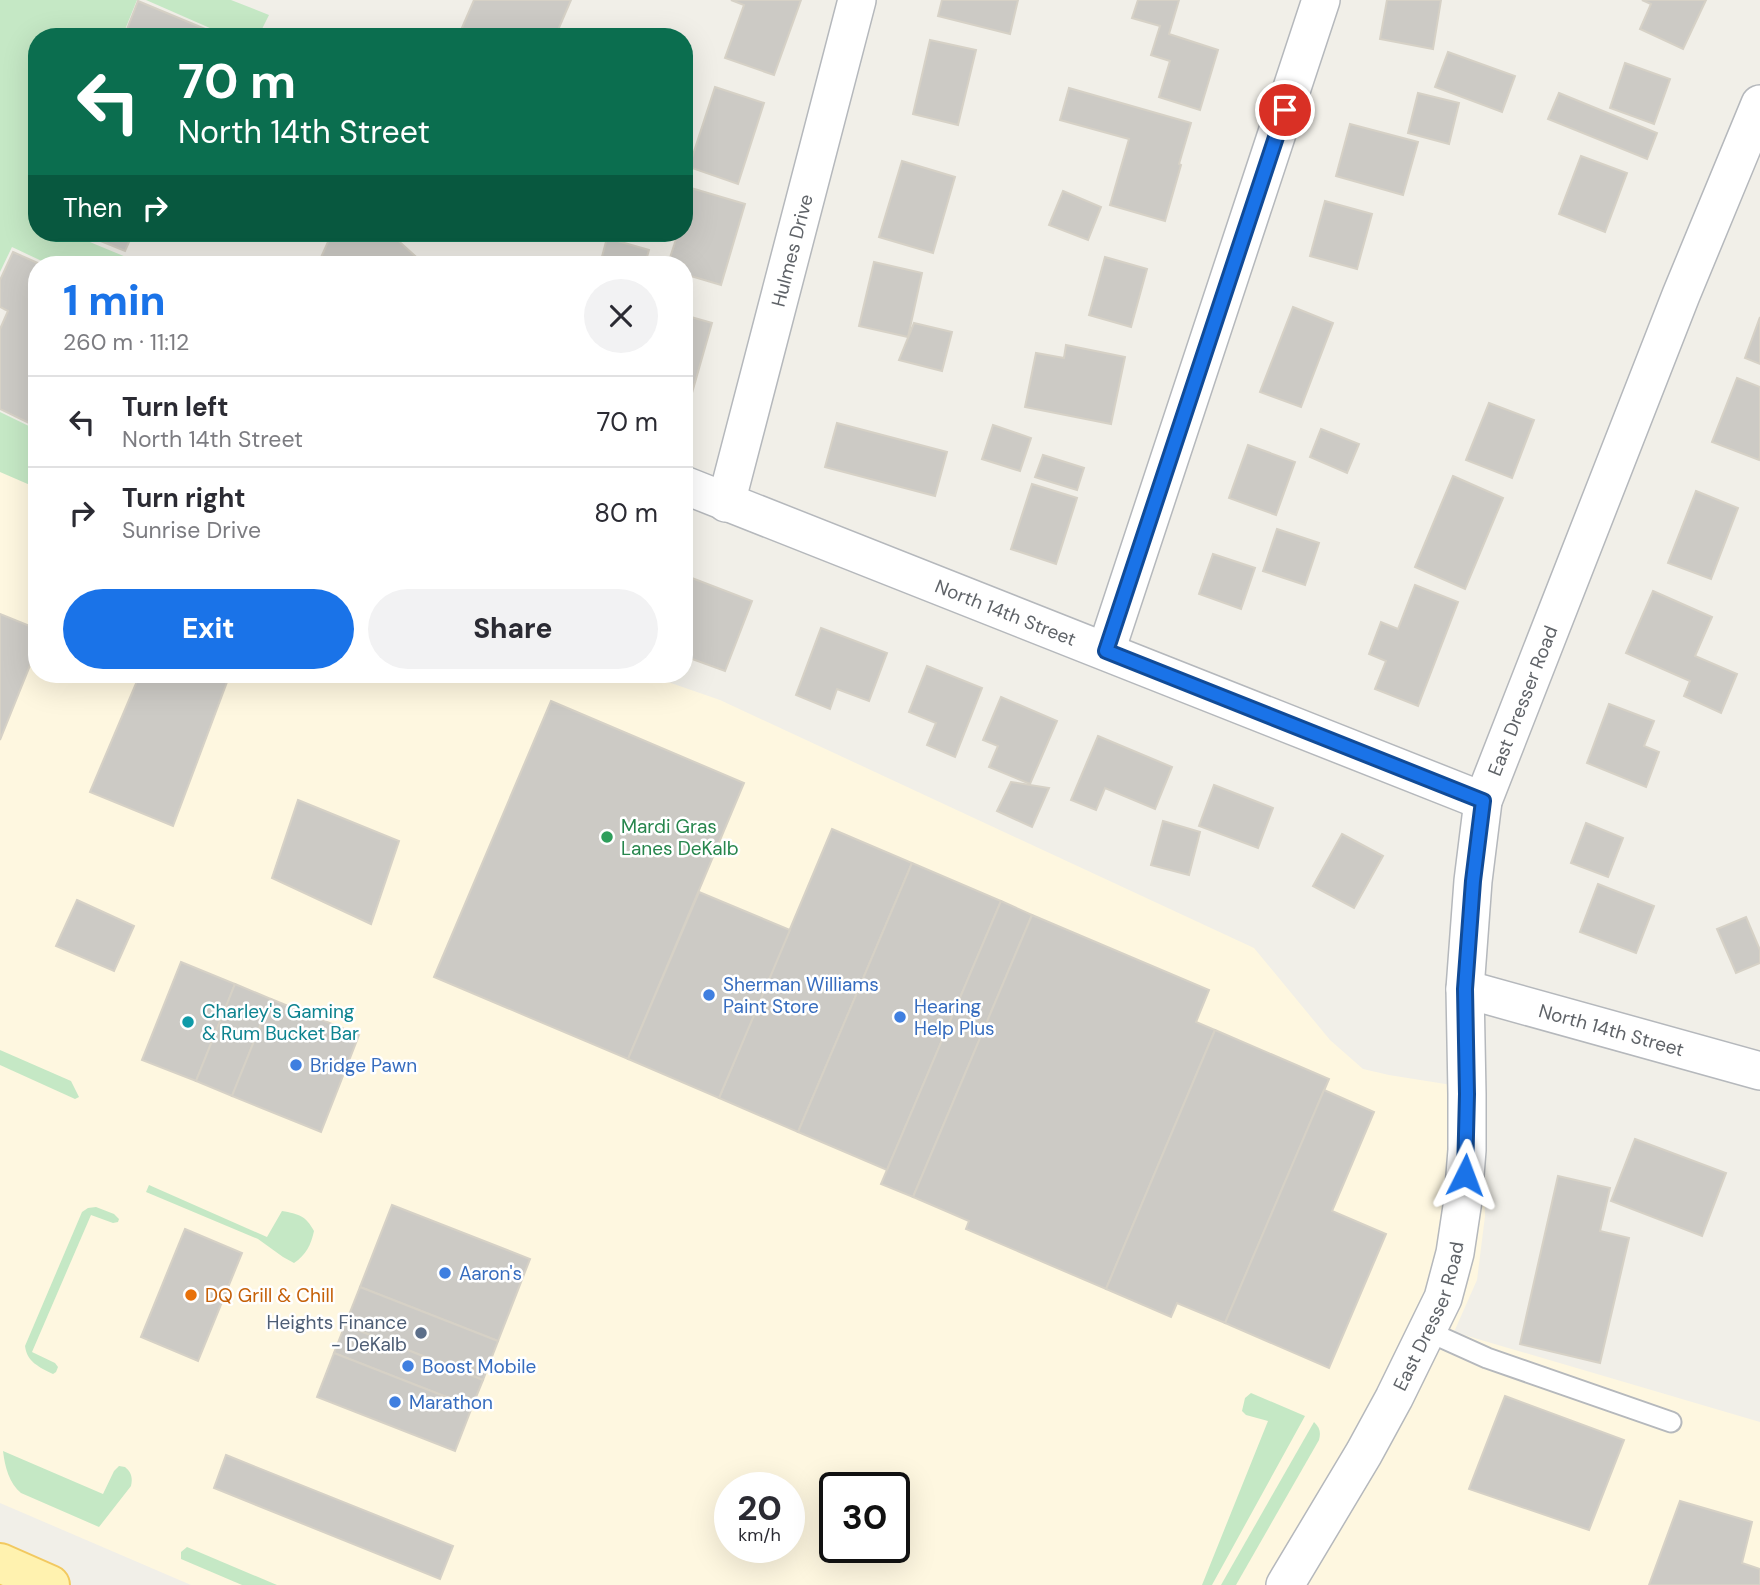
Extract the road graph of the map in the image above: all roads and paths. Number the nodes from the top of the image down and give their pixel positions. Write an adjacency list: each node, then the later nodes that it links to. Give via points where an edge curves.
1 (857, 0): 6 (street, Hulmes Drive)
2 (1321, 0): 7 (street)
3 (1760, 104): 4 (street, East Dresser Road)
4 (1751, 155): 8 (street, East Dresser Road, via 1681,295)
5 (693, 489): 6 (street, North 14th Street)
6 (726, 503): 7 (street, North 14th Street)
7 (1106, 651): 8 (street, North 14th Street)
8 (1483, 801): 9 (street, East Dresser Road)
9 (1465, 989): 10 (street, North 14th Street); 11 (street, East Dresser Road, via 1463,1200 1443,1298)
10 (1760, 1071)
11 (1427, 1331): 12 (lane, via 1487,1358); 15 (street, East Dresser Road, via 1375,1433)
12 (1671, 1422)
13 (0, 1563): 14 (main road)
14 (51, 1585)
15 (1285, 1585)

